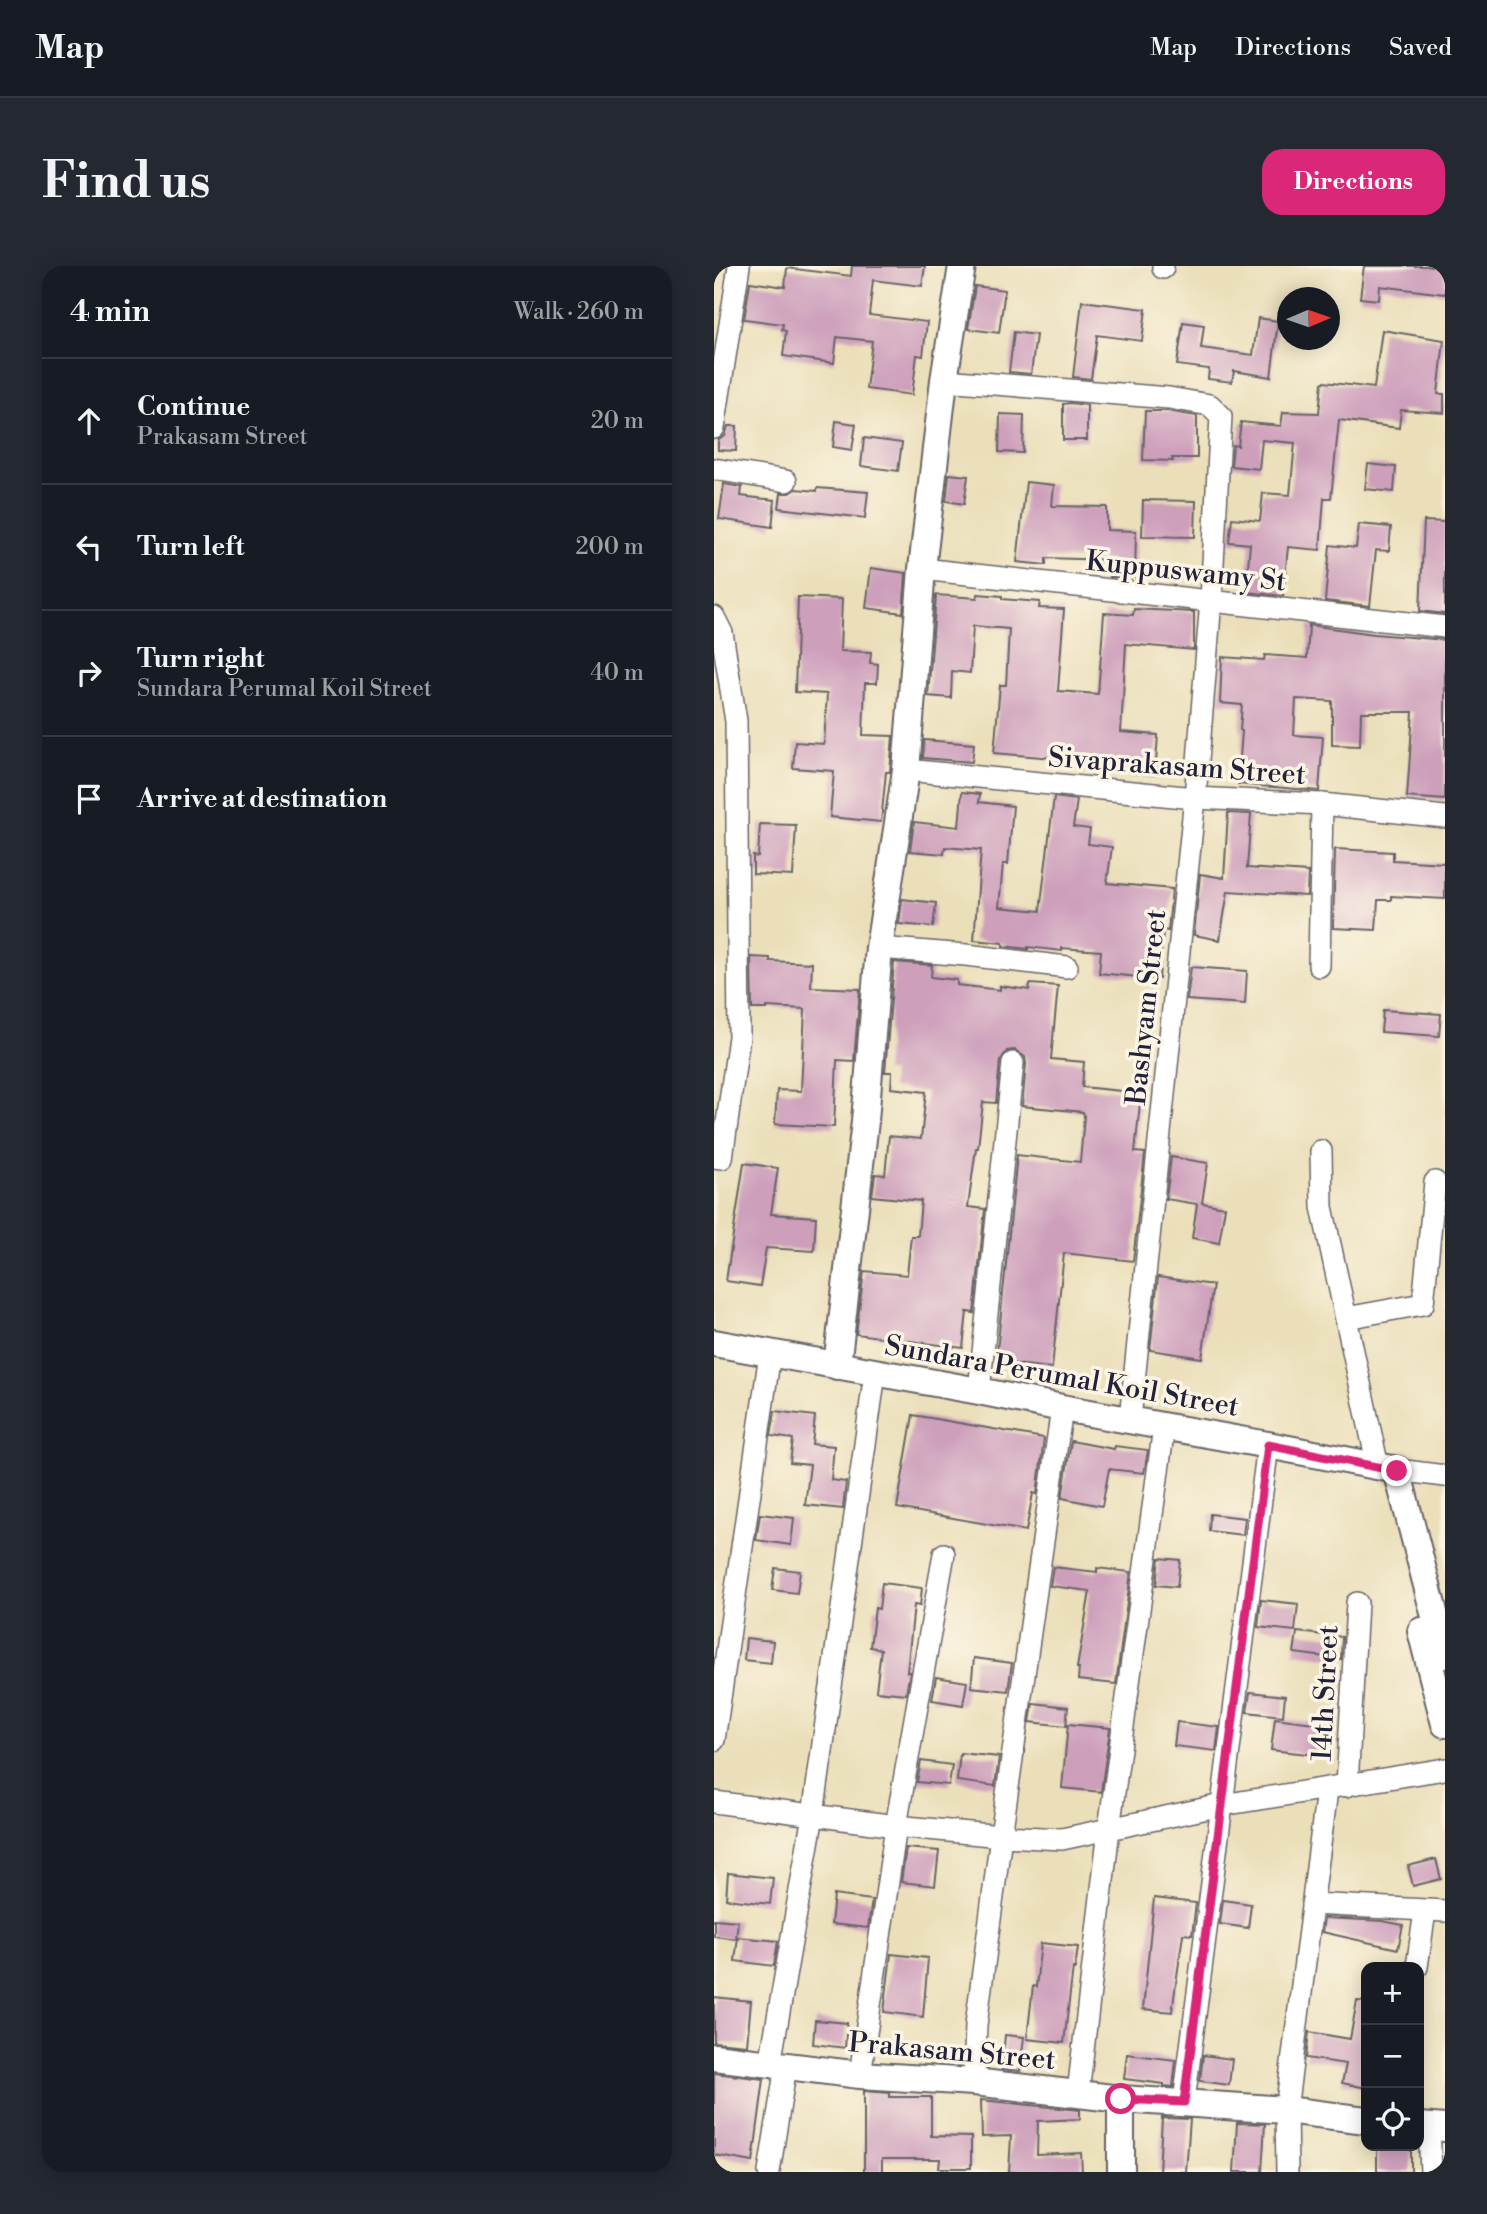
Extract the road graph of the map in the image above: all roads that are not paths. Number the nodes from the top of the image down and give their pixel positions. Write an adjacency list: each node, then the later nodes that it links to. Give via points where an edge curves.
1 (739, 266): 4 (street)
2 (962, 266): 3 (street)
3 (944, 380): 7 (street); 8 (street, Bashyam Street, via 1210,405 1221,416)
4 (714, 428)
5 (714, 469): 6 (street)
6 (786, 481)
7 (922, 569): 8 (street, Kuppuswamy St); 11 (street)
8 (1211, 600): 10 (street, Kuppuswamy St); 12 (street, Bashyam Street)
9 (714, 617): 20 (street, via 722,633 736,721 739,1037 722,1158)
10 (1445, 627)
11 (906, 770): 12 (street, Sivaprakasam Street); 15 (street)
12 (1195, 798): 13 (street, Sivaprakasam Street); 29 (street, Bashyam Street)
13 (1322, 804): 14 (street, Sivaprakasam Street); 16 (street)
14 (1445, 817)
15 (879, 948): 17 (street); 25 (street)
16 (1320, 966)
17 (1067, 967)
18 (1013, 1063): 27 (street)
19 (1321, 1151): 22 (street, via 1322,1207)
20 (714, 1157)
21 (1435, 1181): 22 (street, via 1423,1304)
22 (1346, 1318): 32 (street)
23 (714, 1343): 24 (street, Sundara Perumal Koil Street)
24 (771, 1354): 25 (street, Sundara Perumal Koil Street); 38 (street)
25 (837, 1366): 26 (street, Sundara Perumal Koil Street)
26 (875, 1373): 27 (street, Sundara Perumal Koil Street); 43 (street)
27 (979, 1391): 28 (street, Sundara Perumal Koil Street)
28 (1062, 1408): 29 (street, Sundara Perumal Koil Street); 46 (street)
29 (1130, 1419): 30 (street, Sundara Perumal Koil Street)
30 (1164, 1427): 31 (street, Sundara Perumal Koil Street); 45 (street)
31 (1268, 1445): 32 (street, Sundara Perumal Koil Street); 42 (street)
32 (1387, 1469): 33 (street); 36 (street); 37 (street)
33 (1445, 1476)
34 (944, 1554): 44 (street)
35 (1357, 1603): 40 (street, 14th Street)
36 (1445, 1655)
37 (1445, 1724)
38 (714, 1740)
39 (1445, 1769): 40 (street)
40 (1337, 1788): 42 (street); 47 (street, 14th Street)
41 (714, 1802): 43 (street)
42 (1222, 1805): 45 (street); 56 (street)
43 (813, 1815): 44 (street); 51 (street)
44 (896, 1826): 46 (street); 52 (street)
45 (1109, 1829): 46 (street, via 1062,1839); 54 (street)
46 (1000, 1836): 53 (street, via 976,2025)
47 (1312, 1904): 48 (street); 57 (street, 14th Street)
48 (1435, 1911): 49 (street)
49 (1419, 1962)
50 (714, 2057): 51 (street, Prakasam Street)
51 (778, 2065): 52 (street, Prakasam Street); 60 (street)
52 (860, 2075): 53 (street, Prakasam Street)
53 (974, 2082): 54 (street, Prakasam Street)
54 (1078, 2093): 55 (street, Prakasam Street)
55 (1121, 2099): 56 (street, Prakasam Street); 61 (street)
56 (1184, 2102): 57 (street, Prakasam Street)
57 (1286, 2110): 58 (street, Prakasam Street); 62 (street, 14th Street)
58 (1361, 2119)
59 (1431, 2127): 63 (street)
60 (769, 2172)
61 (1121, 2172)
62 (1287, 2172)
63 (1431, 2172)

